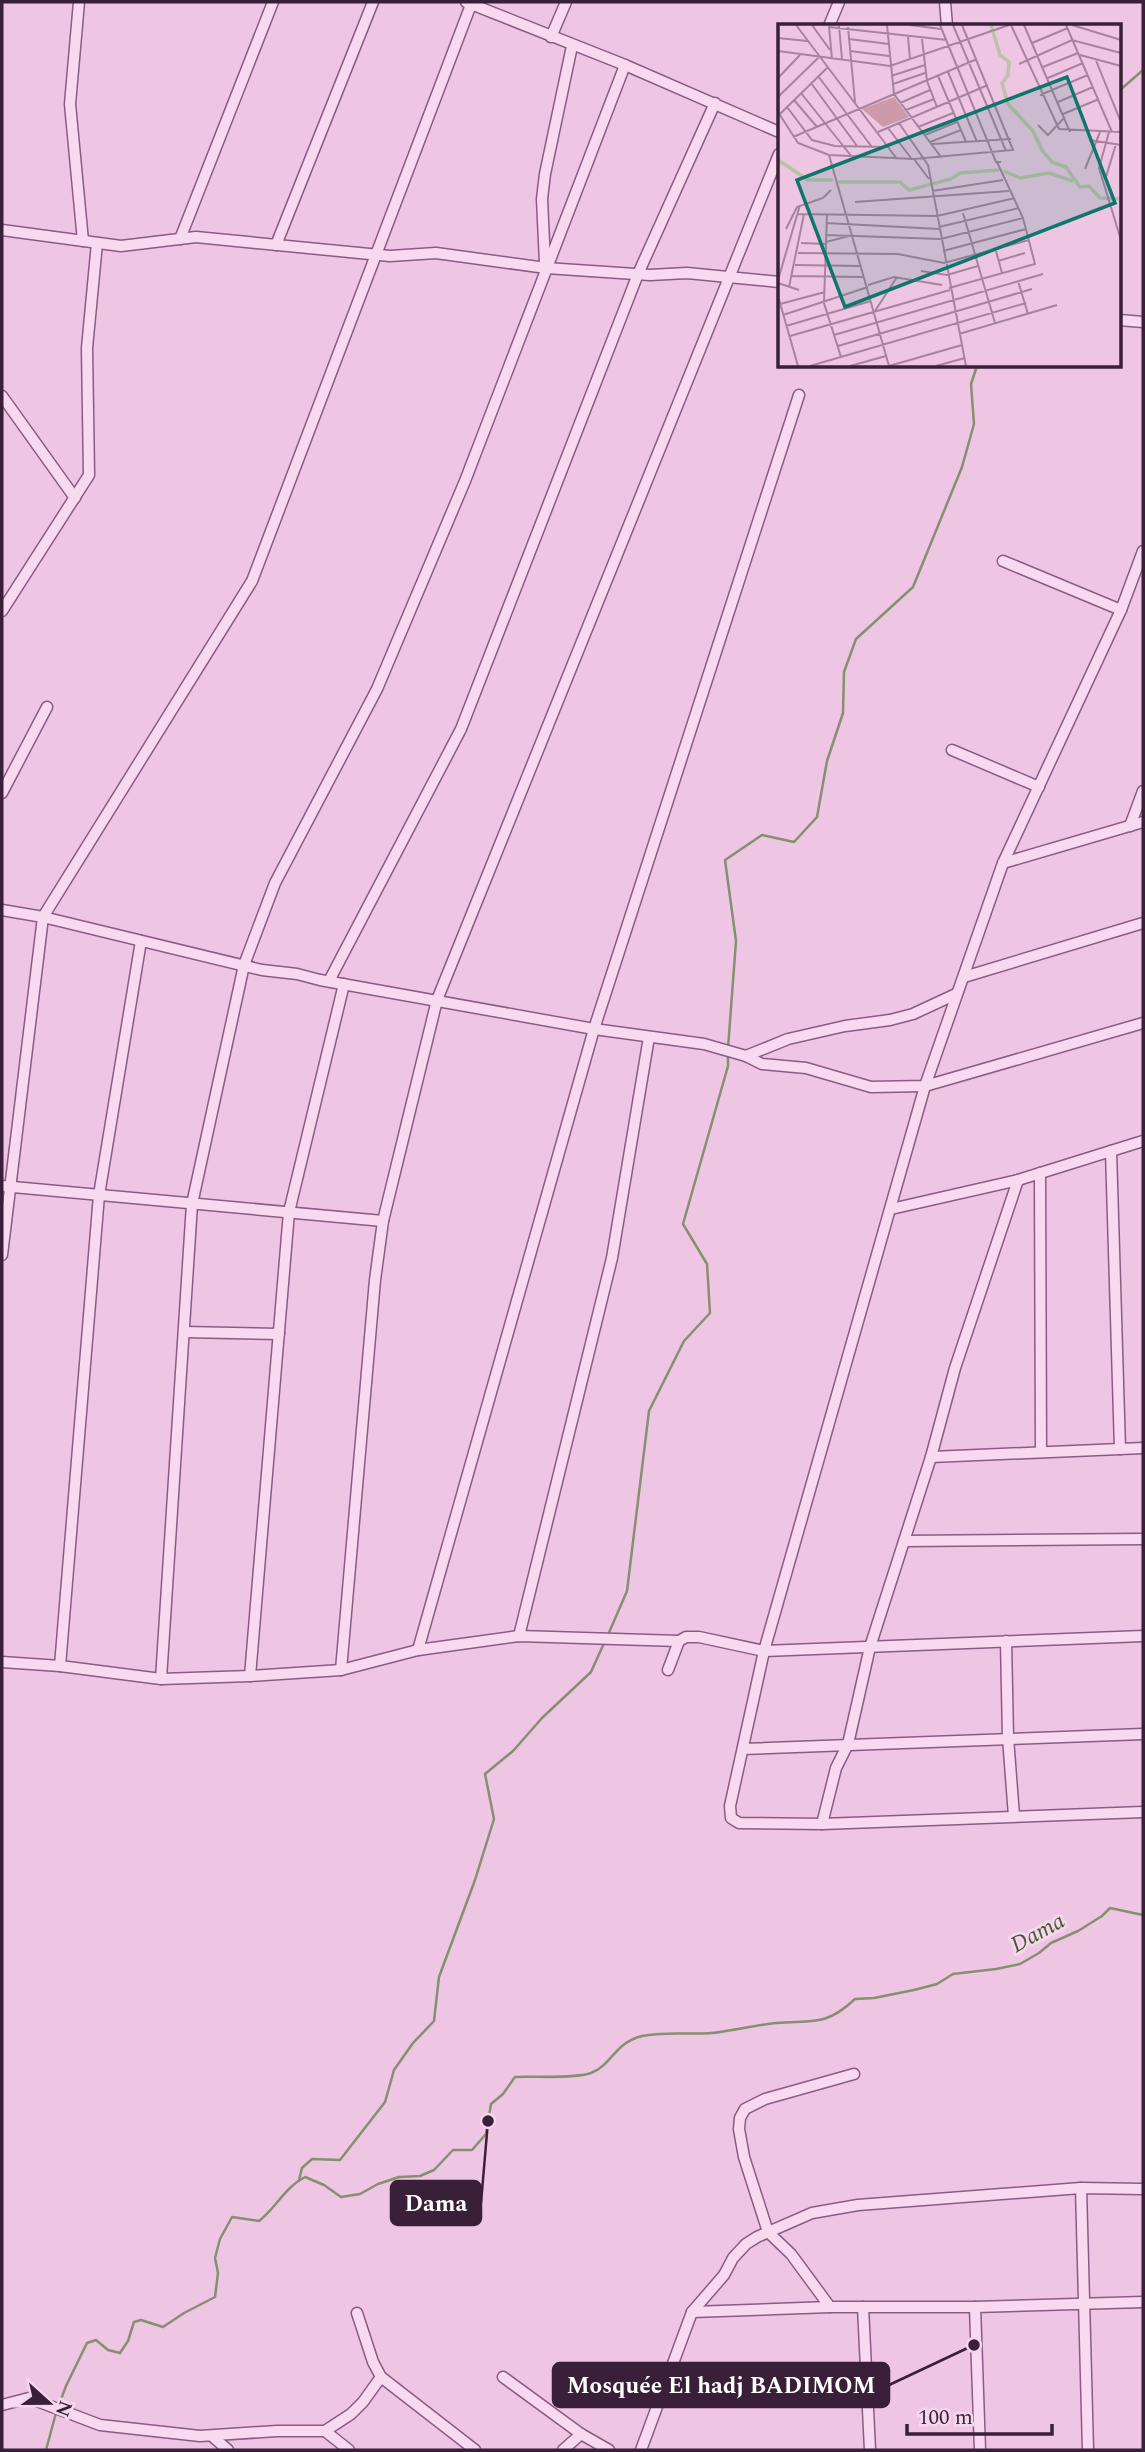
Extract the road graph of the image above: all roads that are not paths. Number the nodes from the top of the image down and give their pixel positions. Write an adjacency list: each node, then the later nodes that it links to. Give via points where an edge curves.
1 (79, 2): 18 (street, via 70,104)
2 (273, 2): 17 (street)
3 (373, 2): 20 (street)
4 (470, 2): 10 (street); 21 (street)
5 (566, 2): 10 (street)
6 (839, 2): 8 (street)
7 (945, 2): 9 (street)
8 (830, 24)
9 (947, 24)
10 (551, 37): 11 (street)
11 (572, 46): 12 (street); 22 (street, via 542,199)
12 (625, 65): 13 (street); 22 (street)
13 (715, 103): 14 (street); 23 (street)
14 (778, 132)
15 (778, 156): 24 (street)
16 (2, 230): 18 (street)
17 (180, 239): 19 (street, via 121,246); 20 (street)
18 (83, 241): 19 (street)
19 (97, 243): 30 (street, via 87,348 89,475)
20 (276, 245): 21 (street)
21 (377, 255): 22 (street, via 436,253); 44 (street, via 252,581)
22 (546, 268): 23 (street); 47 (street, via 465,481 377,689 275,883)
23 (638, 274): 24 (street); 49 (street, via 461,729)
24 (729, 278): 25 (street); 52 (street)
25 (778, 282)
26 (1120, 320): 27 (street)
27 (1143, 322)
28 (2, 396): 30 (street)
29 (799, 396): 54 (street)
30 (75, 498): 34 (street)
31 (1143, 551): 33 (street)
32 (1003, 561): 33 (street)
33 (1121, 610): 37 (street)
34 (2, 611)
35 (47, 707): 39 (street)
36 (952, 750): 37 (street)
37 (1039, 787): 42 (street)
38 (1143, 791): 41 (street)
39 (2, 793)
40 (1143, 822): 41 (street)
41 (1130, 826): 42 (street)
42 (1003, 863): 48 (street)
43 (2, 909): 44 (street)
44 (43, 917): 46 (street); 62 (street)
45 (1143, 923): 48 (street)
46 (141, 941): 47 (street); 63 (street)
47 (244, 965): 49 (street); 64 (street)
48 (964, 977): 51 (street)
49 (329, 981): 50 (street)
50 (344, 984): 52 (street); 66 (street)
51 (956, 995): 56 (street, via 914,1014 788,1039); 57 (street)
52 (437, 1000): 54 (street); 67 (street)
53 (1143, 1023): 57 (street)
54 (594, 1029): 55 (street); 82 (street)
55 (649, 1037): 56 (street, via 705,1044); 77 (street, via 612,1258)
56 (746, 1056): 57 (street, via 762,1064 806,1068 871,1087)
57 (925, 1086): 65 (street)
58 (1143, 1141): 59 (street)
59 (1111, 1151): 60 (street); 72 (street)
60 (1040, 1173): 61 (street); 73 (street)
61 (1018, 1180): 65 (street); 74 (street, via 955,1368)
62 (6, 1186): 63 (street); 68 (street)
63 (99, 1195): 64 (street); 85 (street)
64 (192, 1204): 66 (street); 69 (street)
65 (891, 1209): 83 (street)
66 (289, 1212): 67 (street); 70 (street)
67 (383, 1221): 86 (street)
68 (2, 1255)
69 (184, 1332): 70 (street); 89 (street)
70 (279, 1334): 88 (street)
71 (1143, 1448): 72 (street)
72 (1120, 1449): 73 (street)
73 (1041, 1452): 74 (street)
74 (931, 1457): 76 (street)
75 (1143, 1539): 76 (street)
76 (905, 1541): 81 (street)
77 (519, 1636): 80 (street); 82 (street)
78 (1143, 1636): 79 (street)
79 (1006, 1641): 81 (street); 91 (street)
80 (679, 1642): 83 (street, via 699,1637); 87 (street)
81 (870, 1647): 83 (street); 92 (street)
82 (418, 1650): 86 (street)
83 (764, 1651): 93 (street)
84 (2, 1662): 85 (street)
85 (60, 1666): 89 (street)
86 (341, 1670): 88 (street)
87 (668, 1670)
88 (250, 1676): 89 (street)
89 (161, 1679)
90 (1143, 1734): 91 (street)
91 (1008, 1738): 92 (street); 95 (street)
92 (848, 1744): 93 (street); 96 (street, via 836,1768)
93 (743, 1749): 96 (street, via 730,1806 732,1818 739,1823)
94 (1143, 1812): 95 (street)
95 (1014, 1816): 96 (street)
96 (822, 1824)
97 (854, 2074): 100 (street, via 765,2099 745,2109 740,2118 744,2157)
98 (1081, 2188): 99 (street); 100 (street, via 858,2205 811,2213); 101 (street)
99 (1143, 2189)
100 (768, 2232): 103 (street); 106 (street, via 746,2244)
101 (1083, 2302): 102 (street); 105 (street); 122 (street)
102 (1143, 2302)
103 (830, 2307): 104 (street); 106 (street)
104 (863, 2307): 105 (street); 120 (street)
105 (975, 2307): 121 (street)
106 (692, 2312): 119 (street)
107 (357, 2313): 108 (street)
108 (381, 2377): 111 (street, via 351,2414); 116 (street)
109 (503, 2377): 112 (street)
110 (2, 2405): 113 (street, via 29,2398 100,2425)
111 (325, 2431): 113 (street); 115 (street)
112 (581, 2434): 117 (street); 118 (street)
113 (212, 2436): 114 (street)
114 (228, 2450)
115 (349, 2450)
116 (475, 2450)
117 (562, 2450)
118 (609, 2450)
119 (641, 2450)
120 (870, 2450)
121 (980, 2450)
122 (1088, 2450)

